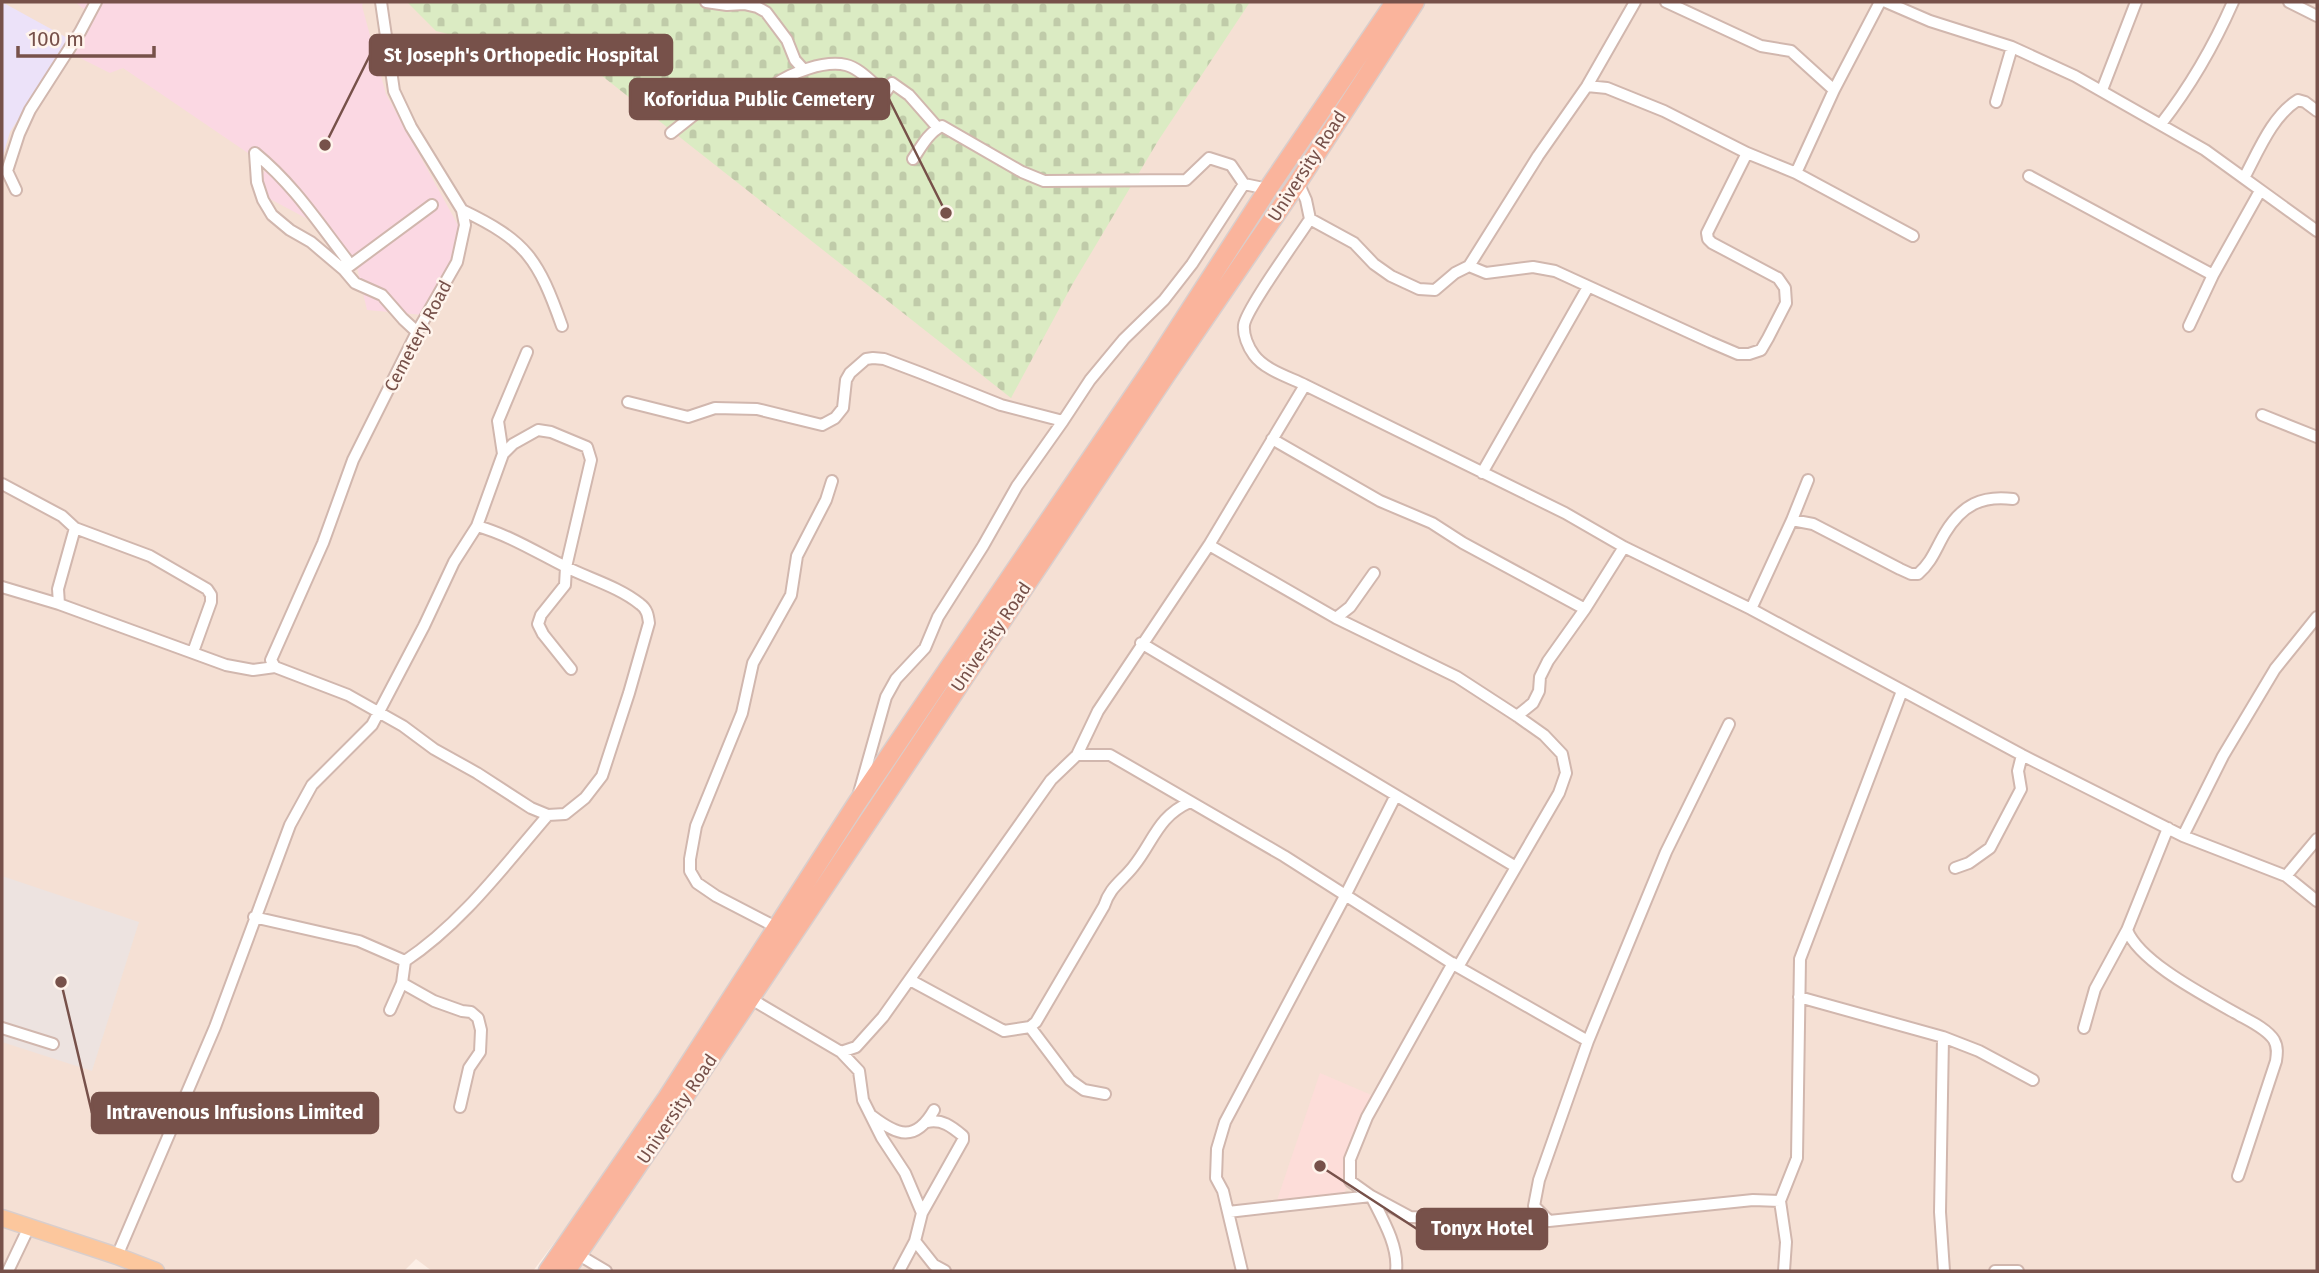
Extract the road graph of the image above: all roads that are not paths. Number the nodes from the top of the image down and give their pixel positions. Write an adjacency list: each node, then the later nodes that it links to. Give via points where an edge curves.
1 (96, 2): 32 (street, via 19,134 6,171)
2 (381, 2): 35 (street, via 394,91)
3 (705, 2): 15 (street, via 744,4 766,12)
4 (1395, 2): 31 (highway, University Road)
5 (1415, 2): 29 (highway, University Road)
6 (1634, 2): 16 (street)
7 (1666, 2): 17 (street, via 1761,47 1790,51)
8 (1880, 2): 17 (street)
9 (1886, 2): 14 (street)
10 (2136, 2): 18 (street)
11 (2233, 2): 21 (street, via 2221,30)
12 (2289, 2): 13 (street)
13 (2317, 16)
14 (2012, 47): 18 (street); 19 (street)
15 (804, 70): 22 (street, via 846,65 885,93 892,83); 23 (street, via 787,76 754,103 729,87)
16 (1587, 86): 24 (street, via 1606,88 1664,111); 39 (street)
17 (1834, 90): 26 (street)
18 (2102, 90): 21 (street)
19 (1996, 102)
20 (2317, 111): 28 (street, via 2298,100 2290,105)
21 (2161, 124): 28 (street)
22 (938, 128): 25 (street); 30 (street, via 1044,181 1186,180 1209,158 1231,165)
23 (671, 133)
24 (1747, 153): 26 (street); 42 (street, via 1707,233 1712,243 1778,278 1785,288 1786,303 1761,350 1738,354)
25 (913, 159)
26 (1796, 173): 38 (street)
27 (2029, 177): 41 (street)
28 (2244, 178): 33 (street)
29 (1298, 182): 36 (street); 102 (highway, University Road)
30 (1244, 184): 31 (street); 50 (street, via 1192,264 1090,380)
31 (1268, 189): 84 (highway, University Road)
32 (16, 190)
33 (2260, 191): 37 (street); 41 (street)
34 (432, 205): 40 (street)
35 (462, 210): 43 (street, via 495,226 533,260); 45 (street, Cemetery Road, via 465,225 457,262)
36 (1310, 219): 39 (street, via 1354,243 1391,276 1419,289 1434,290); 47 (street, via 1244,324 1255,357)
37 (2317, 232)
38 (1913, 236)
39 (1469, 266): 42 (street, via 1486,273 1533,267 1555,271)
40 (344, 270): 40 (street, via 347,260 293,188 255,153 257,182 272,215); 45 (street, via 355,282 382,295)
41 (2213, 275): 44 (street)
42 (1588, 287): 54 (street)
43 (562, 326)
44 (2189, 326)
45 (417, 332): 74 (street, Cemetery Road, via 353,460 323,543 271,660)
46 (527, 352): 53 (street, via 498,421)
47 (1305, 385): 52 (street); 54 (street)
48 (628, 402): 50 (street, via 688,417 715,408 757,409 822,425 844,408 850,373 873,358 1001,405)
49 (2262, 415): 51 (street)
50 (1063, 421): 84 (street, via 961,578 925,648 886,697)
51 (2317, 437)
52 (1272, 439): 62 (street); 68 (street)
53 (503, 454): 60 (street); 64 (street, via 538,430 590,451)
54 (1482, 473): 63 (street)
55 (1808, 480): 59 (street)
56 (832, 481): 95 (street, via 797,556 791,595 753,663 741,713 696,826 690,859 697,883)
57 (2, 484): 61 (street, via 62,516)
58 (2013, 499): 59 (street, via 1979,500 1962,513 1918,574 1813,524)
59 (1792, 520): 69 (street)
60 (477, 526): 64 (street, via 502,533); 77 (street)
61 (75, 528): 67 (street, via 58,589); 73 (street, via 150,556 207,589 211,602)
62 (1209, 545): 71 (street); 72 (street)
63 (1624, 547): 68 (street); 69 (street)
64 (566, 567): 75 (street, via 565,584 538,624); 85 (street, via 642,605 649,623 602,776 565,814)
65 (1374, 573): 71 (street, via 1350,607)
66 (2, 587): 67 (street)
67 (60, 604): 73 (street)
68 (1585, 608): 78 (street, via 1548,661 1533,702)
69 (1751, 609): 76 (street)
70 (2317, 617): 87 (street, via 2269,680 2222,756)
71 (1336, 618): 78 (street, via 1457,677)
72 (1141, 643): 80 (street, via 1098,711); 82 (street)
73 (193, 652): 74 (street, via 253,670)
74 (275, 667): 77 (street, via 348,695)
75 (571, 669)
76 (1902, 691): 81 (street); 101 (street, via 1800,959)
77 (378, 713): 85 (street); 94 (street, via 358,740 312,785 290,825)
78 (1517, 716): 89 (street, via 1562,754 1566,773)
79 (1729, 723): 108 (street, via 1666,852)
80 (1077, 755): 83 (street, via 1110,755); 99 (street, via 1051,780)
81 (2022, 755): 86 (street); 90 (street, via 2018,771 2021,789 1990,848)
82 (1395, 797): 89 (street); 92 (street)
83 (1190, 802): 92 (street); 104 (street, via 1160,823 1133,866 1108,892 1104,906)
84 (857, 803): 95 (highway, University Road)
85 (548, 815): 97 (street, via 454,921)
86 (2168, 828): 87 (street); 96 (street)
87 (2183, 836): 91 (street)
88 (2317, 839): 91 (street)
89 (1516, 867): 98 (street)
90 (1955, 868)
91 (2286, 876): 93 (street)
92 (1345, 896): 98 (street); 122 (street, via 1226,1122 1217,1149 1216,1178)
93 (2317, 901)
94 (254, 916): 97 (street, via 359,941); 129 (street, via 215,1027)
95 (776, 927): 132 (highway, University Road, via 667,1098)
96 (2127, 930): 106 (street, via 2095,989); 119 (street, via 2145,953 2182,982 2274,1039 2276,1061)
97 (405, 961): 100 (street)
98 (1455, 965): 108 (street); 120 (street, via 1367,1117 1350,1159 1350,1181)
99 (909, 980): 104 (street, via 1004,1031); 110 (street, via 856,1047)
100 (402, 983): 103 (street); 113 (street, via 478,1018 480,1052 469,1068)
101 (1799, 997): 107 (street); 121 (street, via 1797,1158)
102 (751, 999): 110 (street); 128 (highway, University Road)
103 (390, 1010)
104 (1030, 1027): 112 (street, via 1070,1080 1084,1090)
105 (2, 1028): 109 (street)
106 (2084, 1028)
107 (1943, 1037): 111 (street); 140 (street, via 1940,1212)
108 (1588, 1041): 125 (street, via 1539,1180 1534,1206)
109 (53, 1044)
110 (841, 1052): 115 (street, via 859,1071)
111 (2033, 1080)
112 (1105, 1094)
113 (460, 1107)
114 (934, 1111): 116 (street)
115 (870, 1114): 117 (street); 118 (street)
116 (927, 1122): 117 (street); 123 (street, via 949,1125 963,1140)
117 (900, 1134): 118 (street)
118 (882, 1138): 123 (street, via 905,1173)
119 (2238, 1176)
120 (1371, 1196): 122 (street); 125 (street, via 1410,1217); 138 (street, via 1386,1226)
121 (1780, 1201): 125 (street); 139 (street, via 1786,1242)
122 (1228, 1212): 137 (street)
123 (922, 1213): 127 (street)
124 (2, 1218): 126 (main road)
125 (1549, 1221)
126 (29, 1227): 129 (main road); 130 (street)
127 (915, 1241): 135 (street); 136 (street, via 934,1265)
128 (579, 1255): 133 (highway, University Road); 134 (street)
129 (117, 1256): 131 (main road)
130 (8, 1271)
131 (156, 1271)
132 (548, 1271)
133 (566, 1271)
134 (606, 1271)
135 (899, 1271)
136 (945, 1271)
137 (1242, 1271)
138 (1396, 1271)
139 (1784, 1271)
140 (1944, 1271)
141 (1995, 1271): 142 (street)
142 (2018, 1271)

